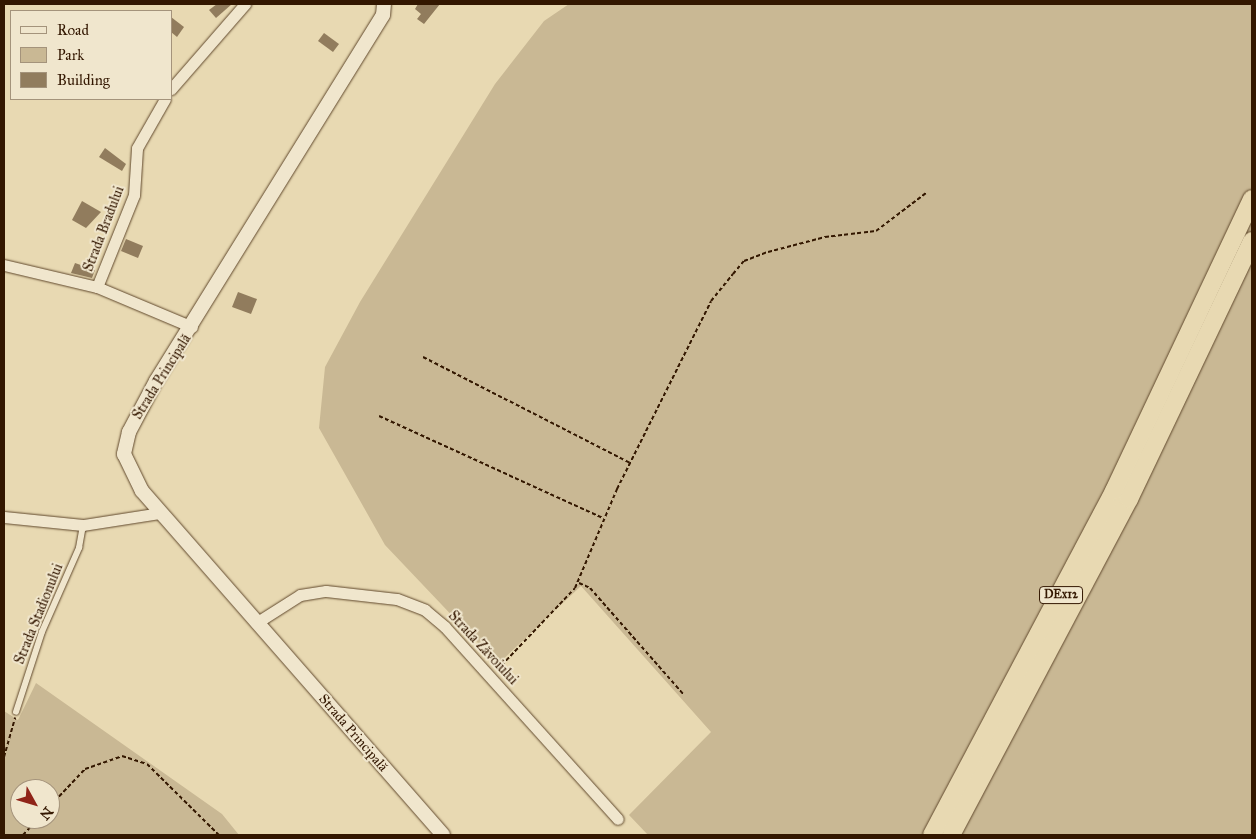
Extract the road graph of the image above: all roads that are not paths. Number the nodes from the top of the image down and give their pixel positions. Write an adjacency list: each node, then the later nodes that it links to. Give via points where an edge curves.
1 (245, 4): 3 (street)
2 (384, 4): 9 (street, Strada Principală, via 383,15)
3 (172, 88)
4 (164, 100): 8 (street, Strada Bradului, via 137,148 134,195)
5 (1252, 199): 17 (highway, DEx12, via 1182,351 1043,630)
6 (1252, 242): 18 (highway, DEx12, via 1198,358 1058,638)
7 (4, 265): 8 (street)
8 (97, 287): 9 (street)
9 (192, 328): 10 (street, Strada Principală, via 151,389 129,432 124,454 130,471)
10 (160, 512): 12 (street); 13 (street, Strada Principală)
11 (4, 517): 12 (street)
12 (84, 525): 14 (lane, Strada Stadionului, via 79,548 42,632)
13 (256, 623): 15 (street, Strada Zăvoiului, via 300,595 353,591 397,599 425,610 445,627); 16 (street, Strada Principală)
14 (16, 712)
15 (618, 819)
16 (443, 835)
17 (932, 835)
18 (951, 835)

